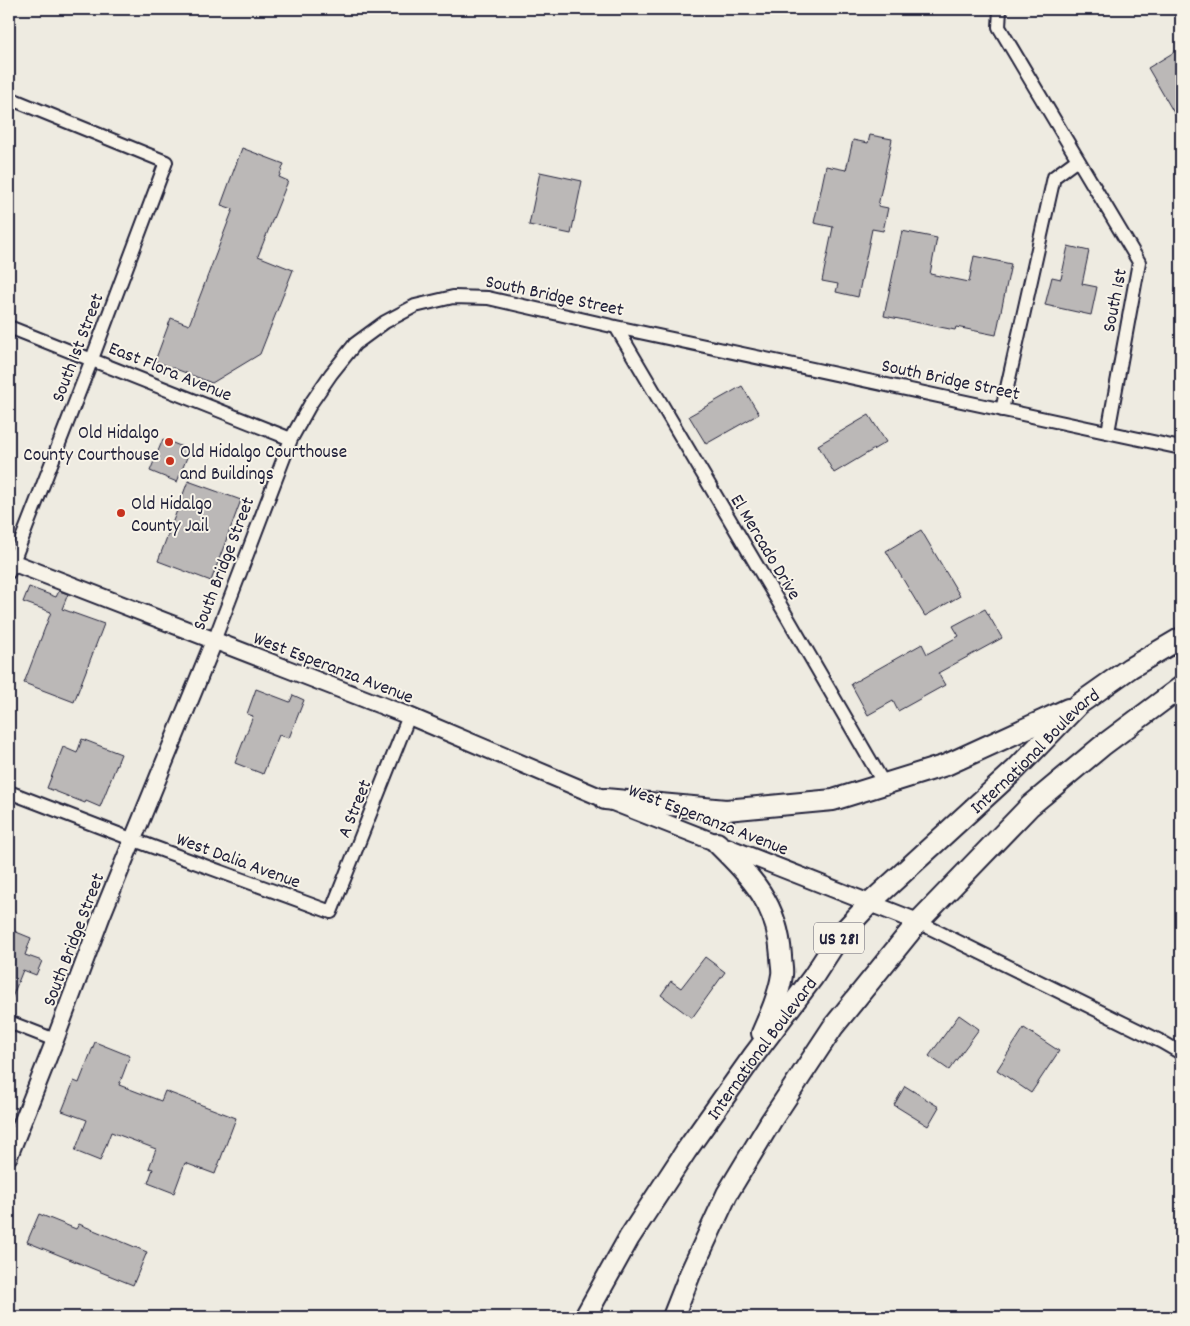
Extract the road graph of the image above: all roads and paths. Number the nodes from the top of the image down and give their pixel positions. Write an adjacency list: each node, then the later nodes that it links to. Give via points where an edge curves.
1 (1000, 9): 3 (street, South 1st, via 999,27)
2 (9, 98): 6 (street, South 1st Street, via 166,162)
3 (1077, 160): 7 (street, via 1054,177); 8 (street, South 1st, via 1139,262)
4 (9, 326): 6 (street, East Flora Avenue)
5 (616, 327): 7 (street, South Bridge Street); 9 (street, South Bridge Street, via 488,298 453,297 415,306 385,322 355,344 316,396); 17 (street, El Mercado Drive)
6 (92, 359): 9 (street, East Flora Avenue); 11 (street, South 1st Street)
7 (1002, 410): 8 (street, South Bridge Street)
8 (1108, 432): 10 (street, South Bridge Street)
9 (292, 439): 13 (street, South Bridge Street)
10 (1181, 448)
11 (10, 565): 13 (street, West Esperanza Avenue)
12 (1181, 638): 15 (main road, International Boulevard / US 281, via 1130,668)
13 (214, 641): 16 (street, West Esperanza Avenue); 20 (street, South Bridge Street)
14 (1181, 687): 24 (main road, International Boulevard / US 281, via 1102,746 1030,806)
15 (1079, 704): 17 (main road, via 946,766); 22 (main road, International Boulevard / US 281, via 1016,769)
16 (409, 716): 19 (street, West Esperanza Avenue); 23 (street, A Street)
17 (884, 784): 19 (main road, via 833,800 726,810)
18 (9, 792): 20 (street, West Dalia Avenue)
19 (605, 799): 21 (street, West Esperanza Avenue)
20 (134, 840): 23 (street, West Dalia Avenue); 26 (street, South Bridge Street)
21 (717, 842): 22 (street, West Esperanza Avenue); 28 (main road, via 748,874 767,902 780,937 782,975)
22 (870, 903): 24 (street, West Esperanza Avenue); 28 (main road, International Boulevard / US 281, via 841,934)
23 (331, 912)
24 (918, 922): 27 (street, West Esperanza Avenue); 31 (main road, International Boulevard / US 281, via 833,1027 771,1121 727,1194)
25 (9, 1022): 26 (street)
26 (55, 1040): 29 (street, South Bridge Street)
27 (1181, 1053)
28 (754, 1055): 30 (main road, International Boulevard / US 281, via 629,1238)
29 (9, 1156)
30 (585, 1317)
31 (673, 1317)

